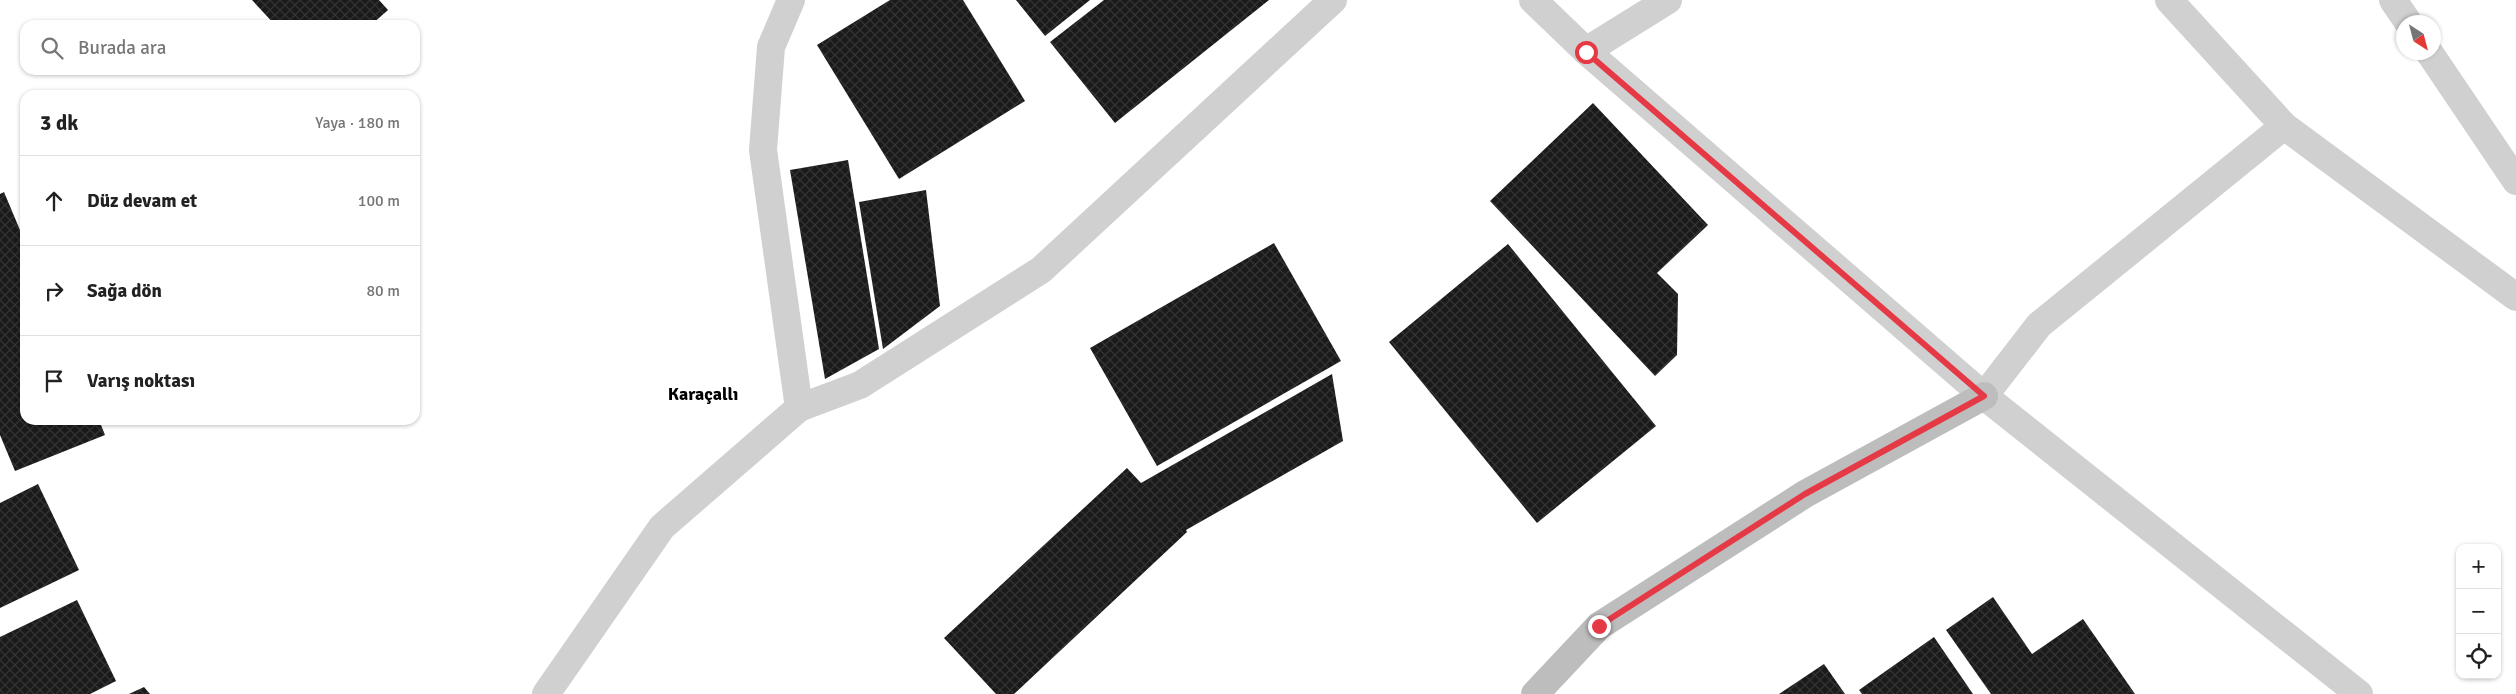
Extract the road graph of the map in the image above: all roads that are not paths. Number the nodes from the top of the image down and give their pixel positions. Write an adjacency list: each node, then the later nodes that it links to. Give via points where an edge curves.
1 (791, 0): 14 (street, via 771,47 763,150)
2 (1333, 0): 14 (street, via 1041,270 860,385)
3 (1533, 0): 8 (street)
4 (1668, 0): 8 (street)
5 (2169, 0): 10 (street)
6 (2393, 0): 7 (street)
7 (2403, 15)
8 (1586, 52): 13 (street)
9 (2434, 60): 11 (street)
10 (2284, 126): 12 (street); 13 (street, via 2040,325)
11 (2516, 181)
12 (2516, 297)
13 (1984, 396): 16 (main road, via 1805,494 1599,626); 17 (street)
14 (799, 408): 15 (street, via 662,527)
15 (546, 694)
16 (1535, 694)
17 (2359, 694)

